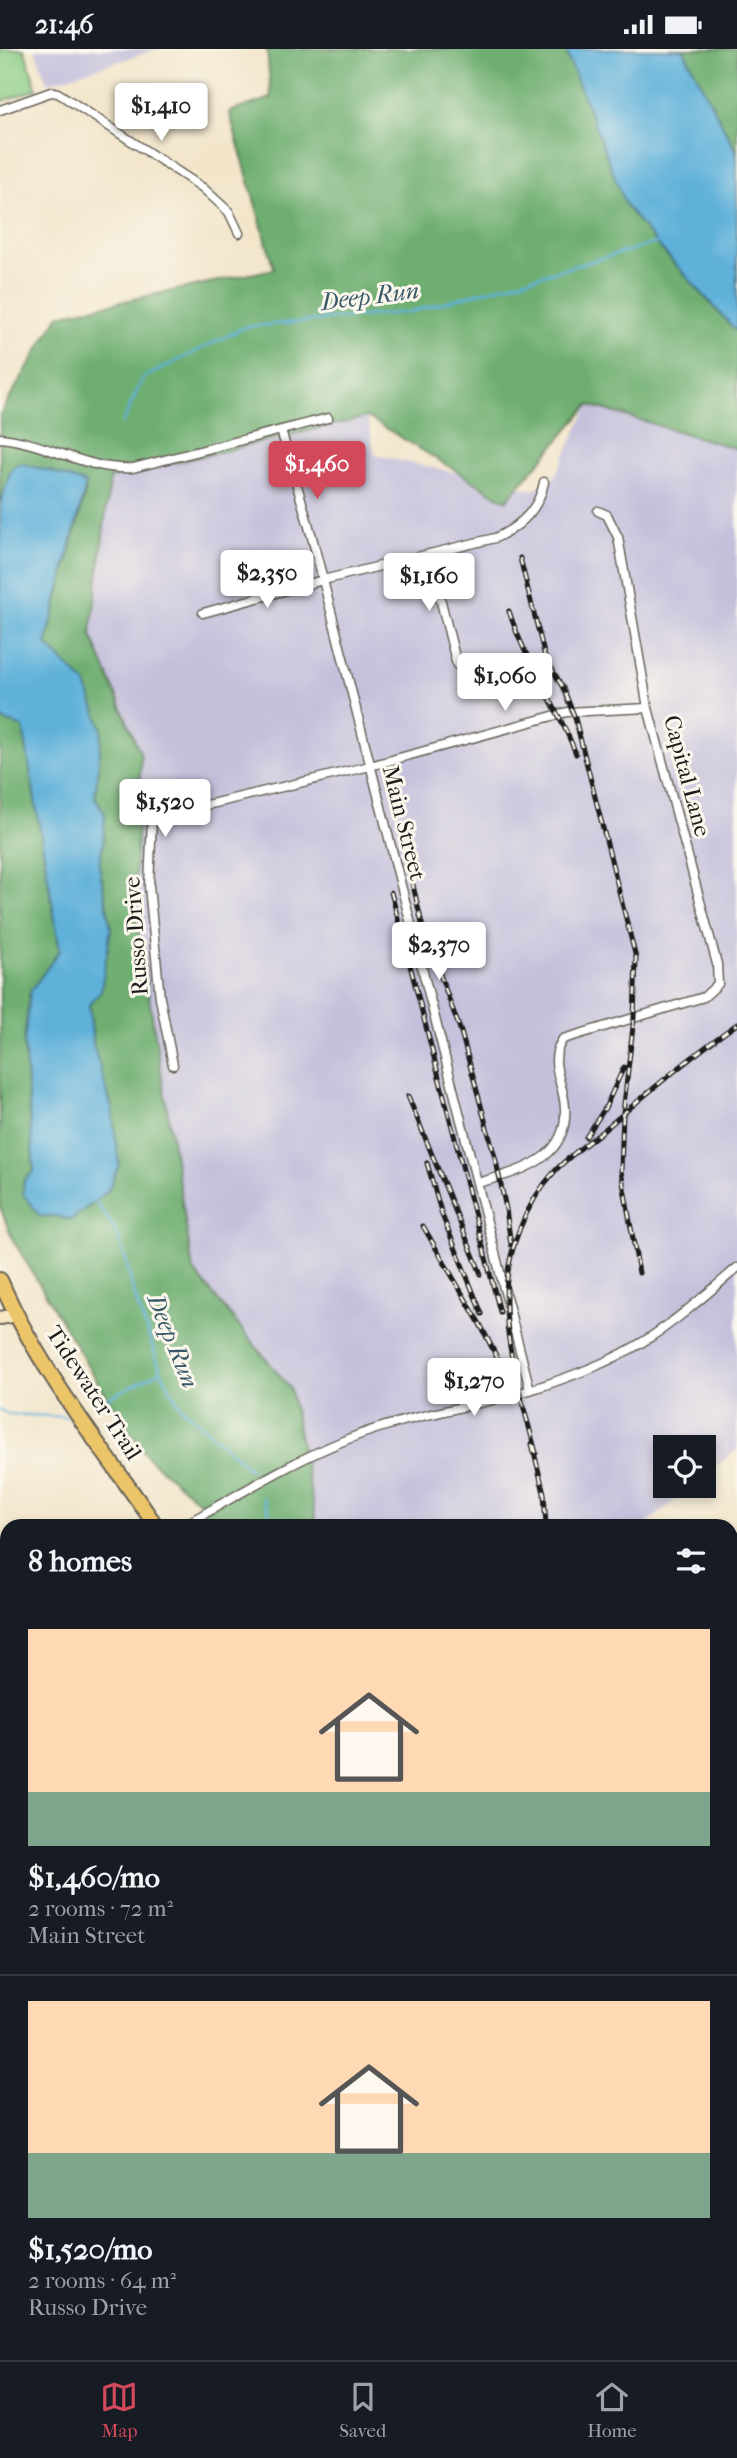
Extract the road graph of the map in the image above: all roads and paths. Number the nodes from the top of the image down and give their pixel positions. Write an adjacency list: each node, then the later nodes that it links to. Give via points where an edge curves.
1 (0, 110): 2 (street, via 58,93 203,188 229,212)
2 (239, 233)
3 (328, 418): 4 (street)
4 (281, 430): 5 (street, via 120,469); 9 (street, Main Street)
5 (0, 438)
6 (544, 482): 8 (street, via 534,509 507,533)
7 (598, 511): 12 (street, Capital Lane, via 607,515 618,537)
8 (429, 554): 9 (street); 11 (street)
9 (323, 580): 10 (street); 13 (street, Main Street)
10 (203, 613)
11 (457, 664)
12 (648, 708): 13 (street, via 572,711); 15 (street, Capital Lane, via 717,964 718,984 704,997 563,1039 555,1054 565,1103 565,1122 558,1140 533,1166)
13 (370, 766): 14 (street, Russo Drive, via 152,818 150,899 160,999); 15 (street, Main Street)
14 (173, 1065)
15 (477, 1183): 20 (street, Main Street)
16 (737, 1268): 20 (street, via 667,1325 625,1352)
17 (0, 1280): 18 (main road, Tidewater Trail)
18 (17, 1315): 19 (main road); 21 (main road, Tidewater Trail, via 74,1411)
19 (0, 1318)
20 (530, 1390): 22 (street, via 348,1439)
21 (151, 1519)
22 (196, 1519)

